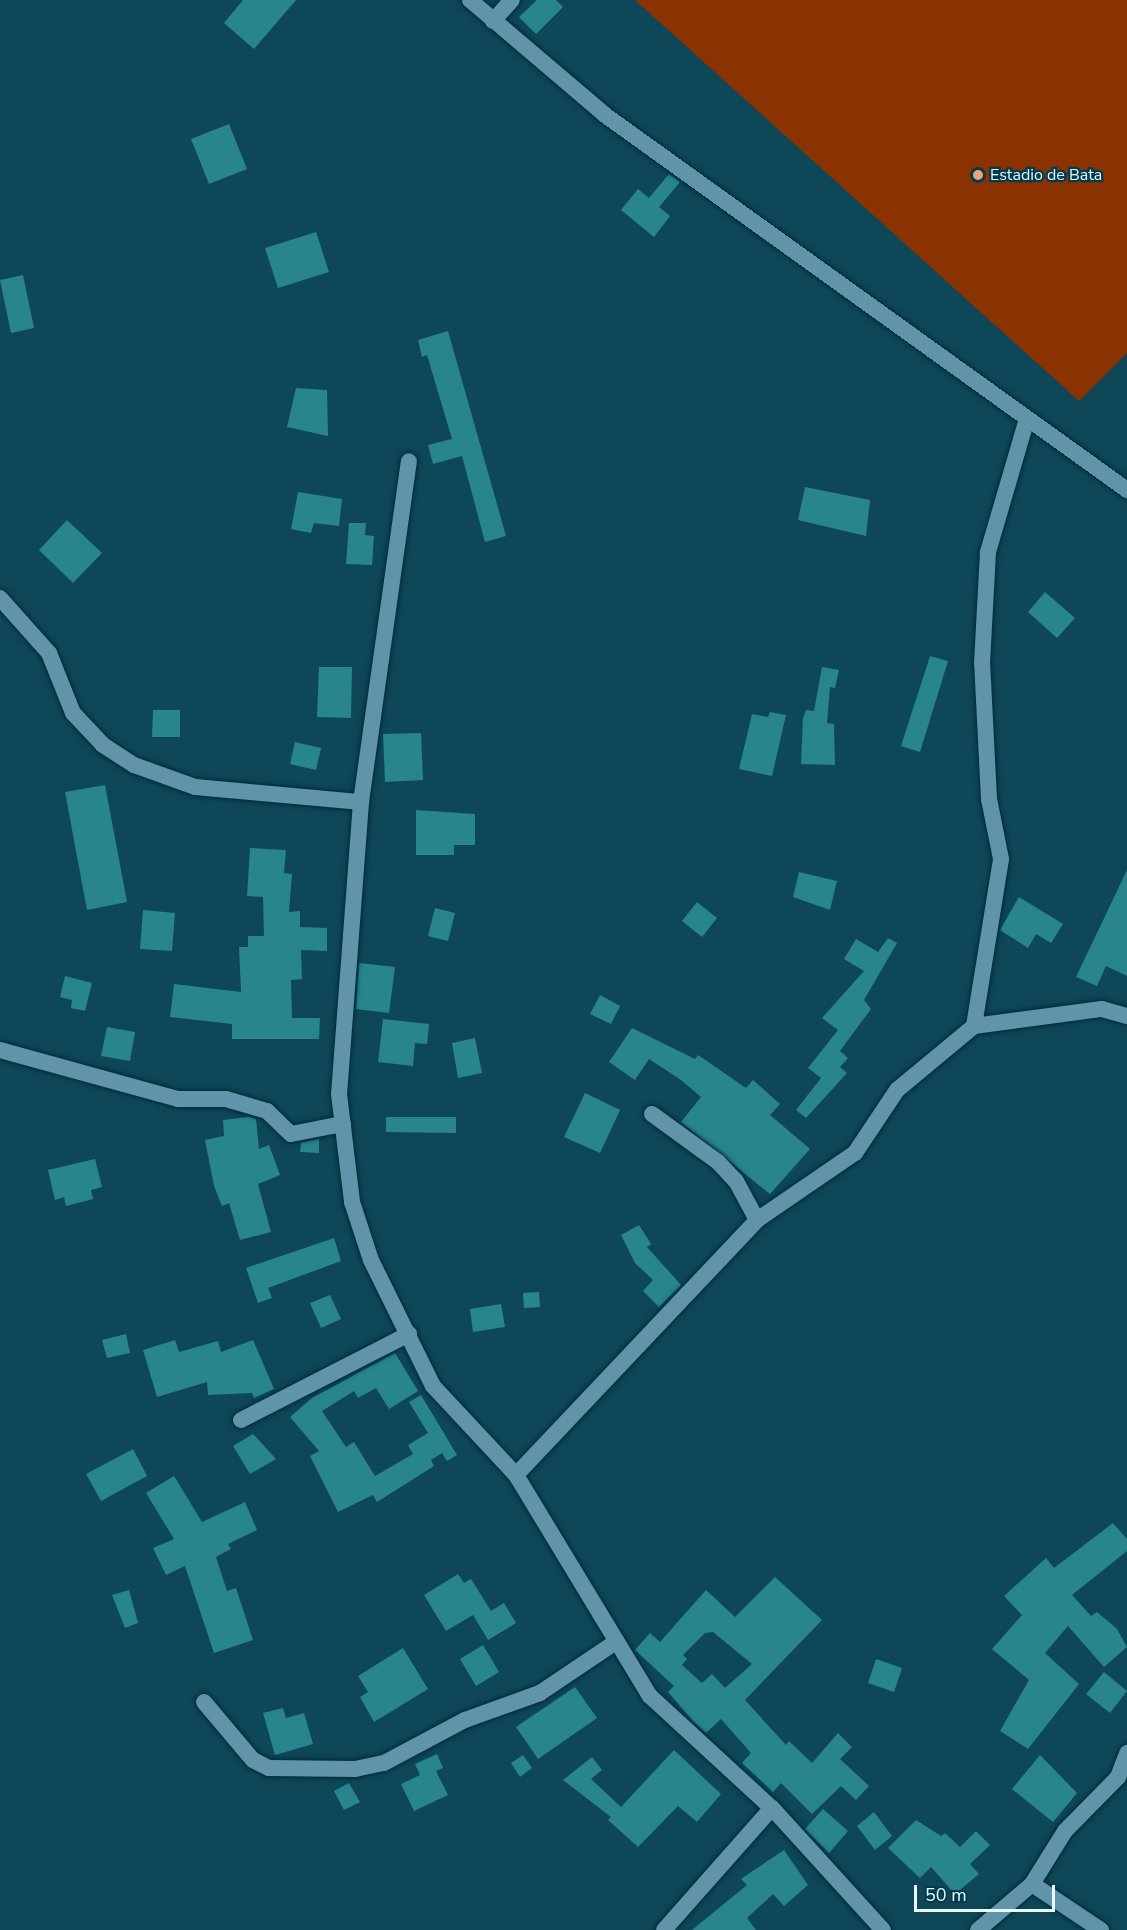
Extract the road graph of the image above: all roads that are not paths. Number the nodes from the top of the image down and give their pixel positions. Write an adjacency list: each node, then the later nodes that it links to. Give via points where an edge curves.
1 (470, 0): 3 (street)
2 (512, 0): 3 (street)
3 (493, 21): 4 (street, via 605,115)
4 (1026, 422): 6 (street); 10 (street, via 988,552 982,663 989,799 1001,859)
5 (409, 461): 8 (street)
6 (1127, 490)
7 (0, 598): 8 (street, via 49,653 73,713 103,745 134,765 195,787)
8 (361, 802): 13 (street, via 343,1012)
9 (1127, 1016): 10 (street, via 1102,1009)
10 (974, 1026): 14 (street, via 897,1090 855,1153)
11 (0, 1050): 13 (street, via 178,1099 226,1099 267,1111 291,1134)
12 (652, 1114): 14 (street, via 718,1162 736,1181)
13 (343, 1124): 15 (street, via 352,1202 371,1260)
14 (757, 1220): 17 (street)
15 (409, 1334): 16 (street); 17 (street, via 440,1396)
16 (242, 1420)
17 (516, 1475): 18 (street)
18 (616, 1642): 19 (street, via 540,1693 465,1720 384,1763 355,1769 269,1768 253,1760); 21 (street, via 656,1705)
19 (204, 1702)
20 (1127, 1753): 22 (street, via 1118,1777 1065,1831)
21 (772, 1808): 23 (street); 24 (street, via 849,1887)
22 (1032, 1884): 25 (street); 26 (street)
23 (664, 1930)
24 (883, 1930)
25 (978, 1930)
26 (1101, 1930)

